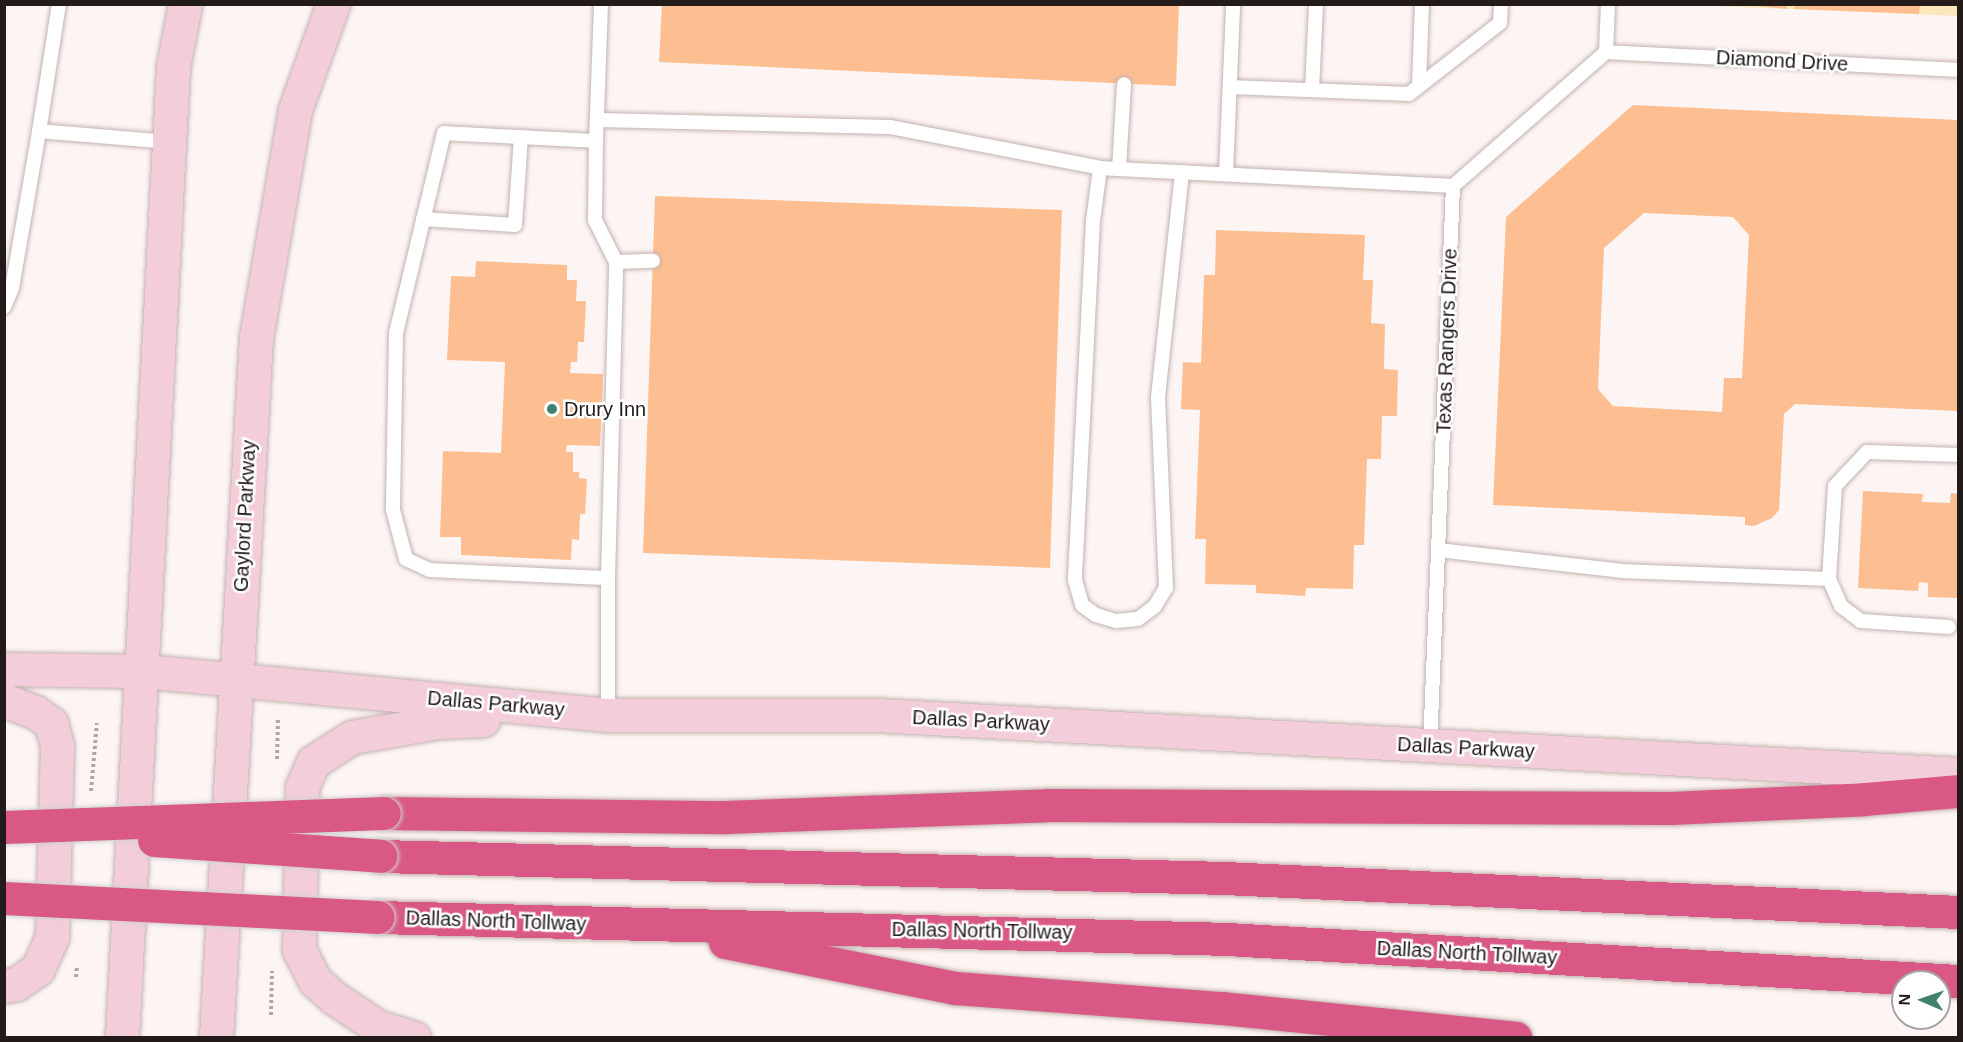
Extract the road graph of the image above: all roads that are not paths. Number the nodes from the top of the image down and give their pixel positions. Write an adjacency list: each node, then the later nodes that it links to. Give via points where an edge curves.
1 (59, 4): 17 (lane)
2 (185, 4): 20 (main road, via 173,67)
3 (333, 4): 37 (main road, Gaylord Parkway, via 295,110 256,338)
4 (601, 4): 16 (lane)
5 (1233, 4): 14 (lane)
6 (1316, 4): 15 (lane)
7 (1422, 4): 13 (lane)
8 (1501, 4): 13 (lane, via 1500,23)
9 (1608, 4): 10 (lane)
10 (1606, 52): 11 (lane, Diamond Drive); 25 (lane)
11 (1959, 70)
12 (1124, 84): 22 (lane)
13 (1419, 85): 15 (lane, via 1408,94)
14 (1230, 87): 15 (lane); 24 (lane)
15 (1312, 90)
16 (597, 120): 19 (lane); 21 (lane, via 890,127)
17 (39, 131): 20 (lane); 29 (lane, via 12,288)
18 (521, 137): 19 (lane); 26 (lane, via 444,133); 26 (lane, via 515,225)
19 (596, 141): 28 (lane, via 595,220)
20 (169, 142): 36 (main road)
21 (1100, 168): 22 (lane); 23 (lane, via 1093,221 1075,580 1082,605 1096,615 1116,621 1138,619 1155,606 1166,588 1158,397)
22 (1119, 169): 23 (lane)
23 (1182, 172): 24 (lane)
24 (1226, 174): 25 (lane)
25 (1453, 186): 31 (lane, Texas Rangers Drive)
26 (423, 219): 32 (lane, via 396,333 393,510 406,559 430,570)
27 (653, 261): 28 (lane)
28 (616, 262): 32 (lane)
29 (4, 307)
30 (1959, 455): 33 (lane, via 1867,452 1835,486)
31 (1438, 550): 33 (lane, via 1621,571); 40 (lane, Texas Rangers Drive)
32 (608, 578): 39 (lane)
33 (1829, 579): 34 (lane, via 1841,606 1861,621)
34 (1949, 627)
35 (4, 669): 36 (main road, Dallas Parkway)
36 (142, 671): 37 (main road, Dallas Parkway); 49 (main road)
37 (236, 679): 39 (main road, Dallas Parkway); 50 (main road, Gaylord Parkway)
38 (4, 700): 48 (main road, via 51,723 57,746 52,937 38,969 16,984)
39 (608, 715): 40 (main road, Dallas Parkway, via 877,715); 51 (main road, via 438,722 352,737 313,762 302,787 299,950 315,981 334,998 378,1027)
40 (1430, 746): 41 (main road, Dallas Parkway)
41 (1959, 774)
42 (1959, 791): 43 (highway, bridge, via 1865,800 1670,808 1048,805 725,817 384,813)
43 (4, 828): 45 (highway, bridge, via 380,856 1224,878)
44 (4, 898): 46 (highway, Dallas North Tollway, bridge, via 378,917)
45 (1959, 912)
46 (641, 925): 47 (highway, Dallas North Tollway, via 1227,939); 52 (highway, via 955,988 1222,1008)
47 (1959, 981)
48 (4, 986)
49 (122, 1038)
50 (216, 1038)
51 (414, 1038)
52 (1515, 1038)

